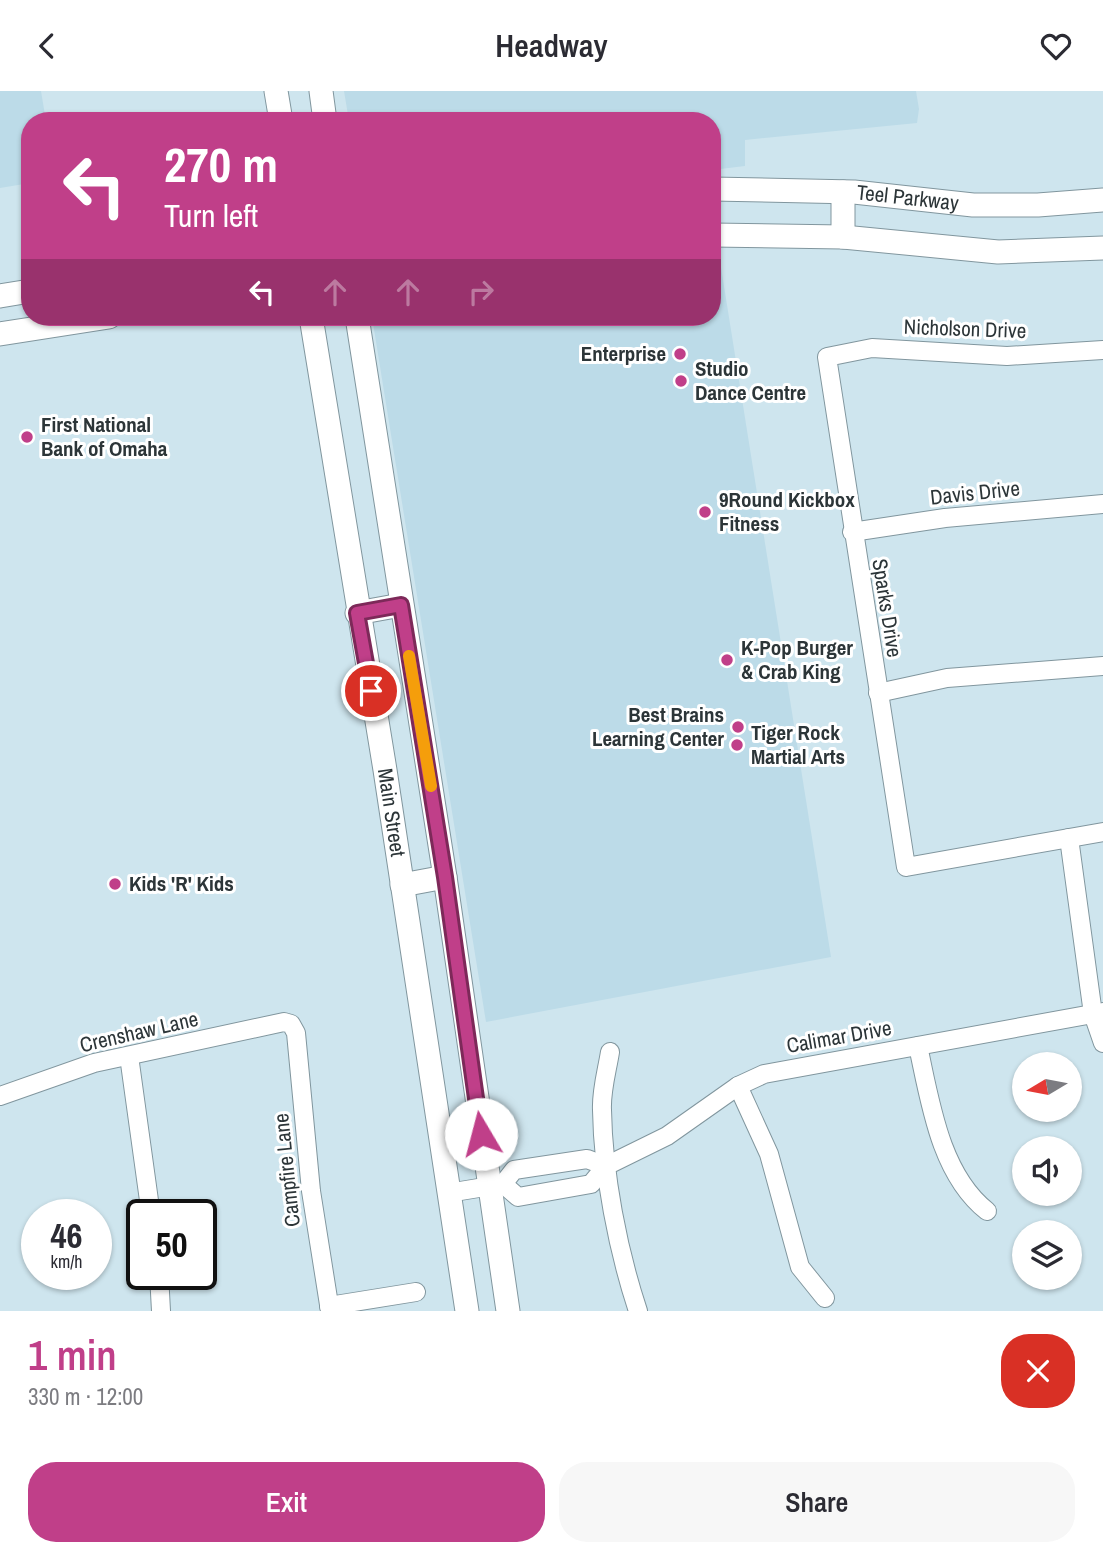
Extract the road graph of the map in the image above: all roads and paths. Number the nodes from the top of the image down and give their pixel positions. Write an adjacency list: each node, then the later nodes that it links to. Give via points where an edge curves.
1 (276, 91): 3 (main road)
2 (321, 91): 4 (main road)
3 (280, 112)
4 (324, 112)
5 (721, 189): 6 (main road, Teel Parkway)
6 (843, 192): 7 (main road, Teel Parkway, via 973,205); 9 (main road)
7 (1103, 200)
8 (721, 235): 9 (main road)
9 (843, 237): 10 (main road, via 998,252)
10 (1103, 248)
11 (21, 292): 12 (main road)
12 (0, 296)
13 (51, 326): 16 (main road)
14 (312, 326): 22 (main road, Main Street)
15 (358, 326): 21 (main road, Main Street)
16 (0, 334)
17 (1103, 350): 18 (street, Nicholson Drive, via 1007,356 872,348)
18 (827, 357): 20 (street, Sparks Drive)
19 (1103, 504): 20 (street, Davis Drive)
20 (852, 532): 24 (street, Sparks Drive)
21 (401, 605): 22 (main road); 27 (main road, Main Street)
22 (357, 613): 28 (main road, Main Street)
23 (1103, 666): 24 (street, via 947,678)
24 (878, 693): 26 (street, Sparks Drive, via 906,867)
25 (1103, 832): 26 (street)
26 (1069, 838): 29 (street)
27 (445, 877): 28 (main road); 38 (main road, Main Street)
28 (402, 885): 39 (main road, Main Street)
29 (1098, 1013): 31 (street); 32 (street, Calimar Drive)
30 (291, 1024): 34 (street, Crenshaw Lane); 45 (street, Campfire Lane, via 296,1033 311,1191)
31 (1103, 1043)
32 (918, 1046): 35 (street, Calimar Drive, via 776,1071); 41 (street, via 945,1148 968,1192)
33 (610, 1052): 37 (street, via 601,1108)
34 (129, 1056): 36 (street, Crenshaw Lane, via 94,1063); 40 (street)
35 (738, 1086): 37 (street, Calimar Drive, via 667,1136); 44 (street, via 769,1154 800,1267)
36 (0, 1096)
37 (606, 1166): 38 (street, Calimar Drive, via 587,1159 514,1170); 38 (street, Calimar Drive, via 592,1184 528,1196 518,1197); 49 (street)
38 (496, 1185): 39 (street, Calimar Drive); 48 (main road, Main Street)
39 (448, 1193): 47 (main road, Main Street)
40 (149, 1199)
41 (987, 1211)
42 (160, 1290): 46 (street)
43 (416, 1291): 45 (street)
44 (825, 1299)
45 (330, 1308)
46 (161, 1311)
47 (467, 1311)
48 (508, 1311)
49 (638, 1311)

